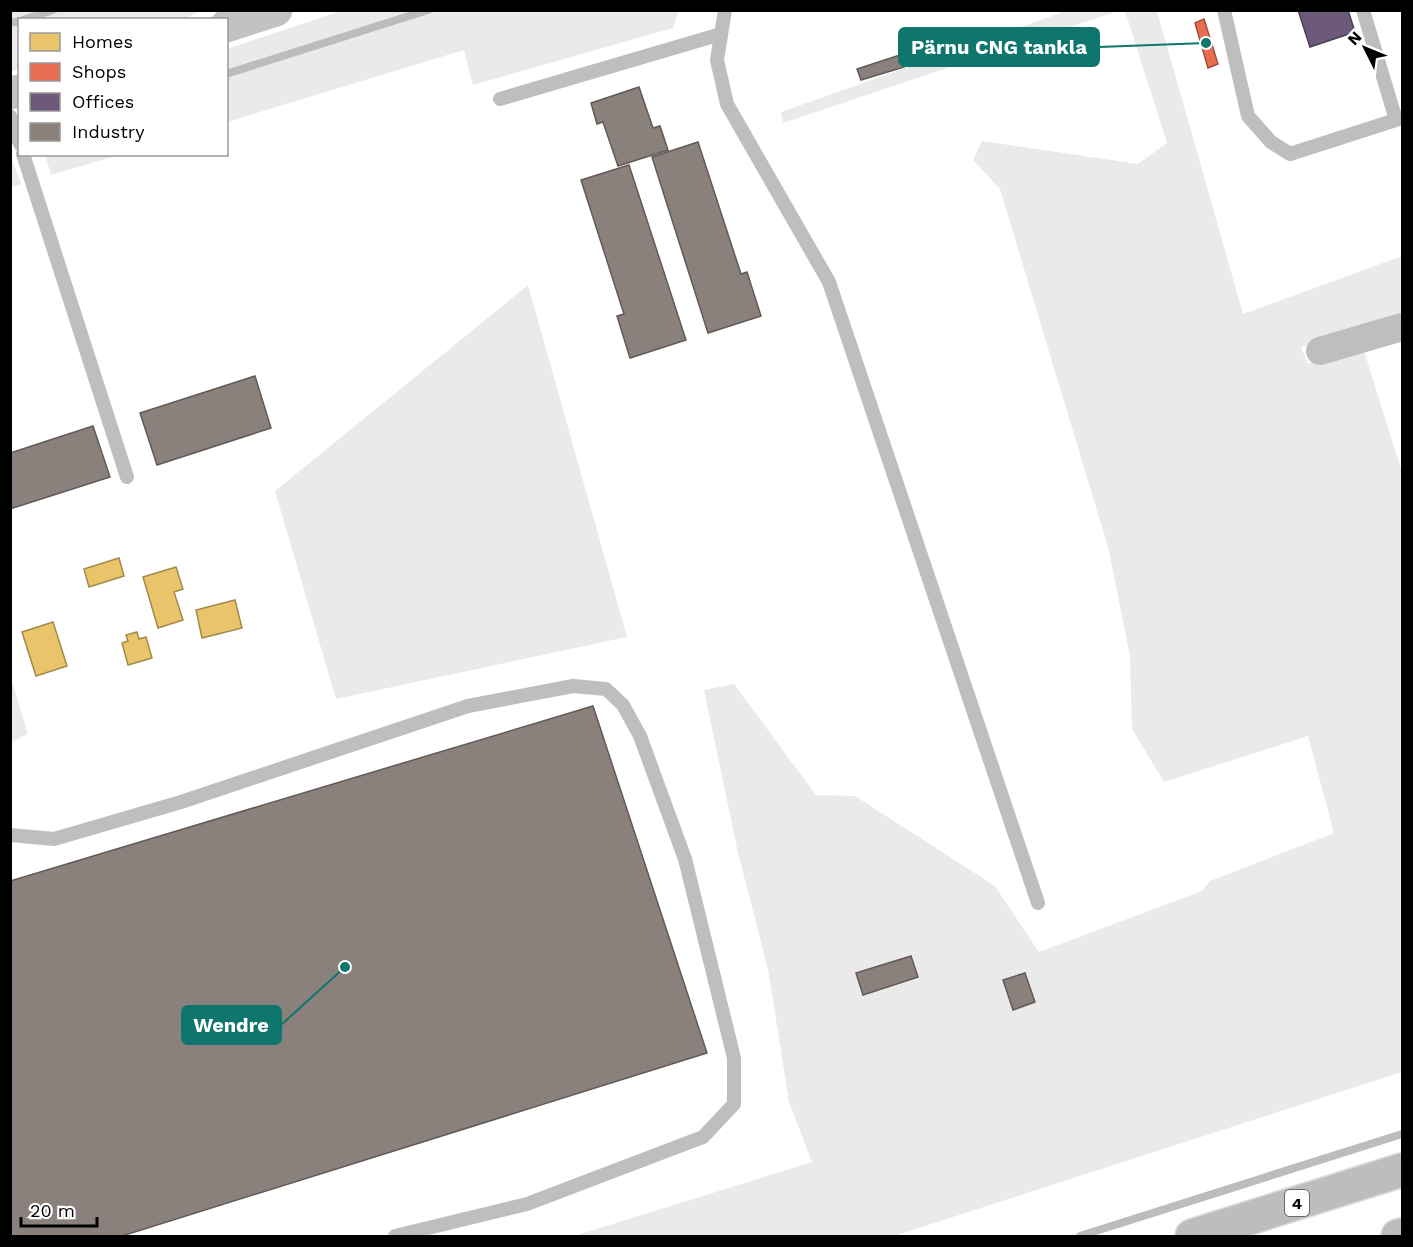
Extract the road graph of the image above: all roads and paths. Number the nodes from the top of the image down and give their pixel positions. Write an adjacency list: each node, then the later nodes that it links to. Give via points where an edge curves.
1 (725, 10): 4 (lane)
2 (1224, 10): 7 (lane, via 1248,116 1270,142 1290,154)
3 (1363, 10): 7 (lane)
4 (721, 34): 5 (lane); 14 (lane, via 717,60 727,104 829,282)
5 (500, 99)
6 (10, 116): 8 (lane)
7 (1399, 119)
8 (18, 138)
9 (24, 156): 12 (lane)
10 (1402, 327): 11 (street)
11 (1320, 351)
12 (128, 477)
13 (10, 835): 16 (lane, via 54,839 181,802 468,706 573,686 606,689 623,705 640,736 685,860 734,1058 734,1104 703,1137 527,1204)
14 (1038, 903)
15 (1402, 1170): 17 (highway, 4)
16 (395, 1236)
17 (1192, 1236)

